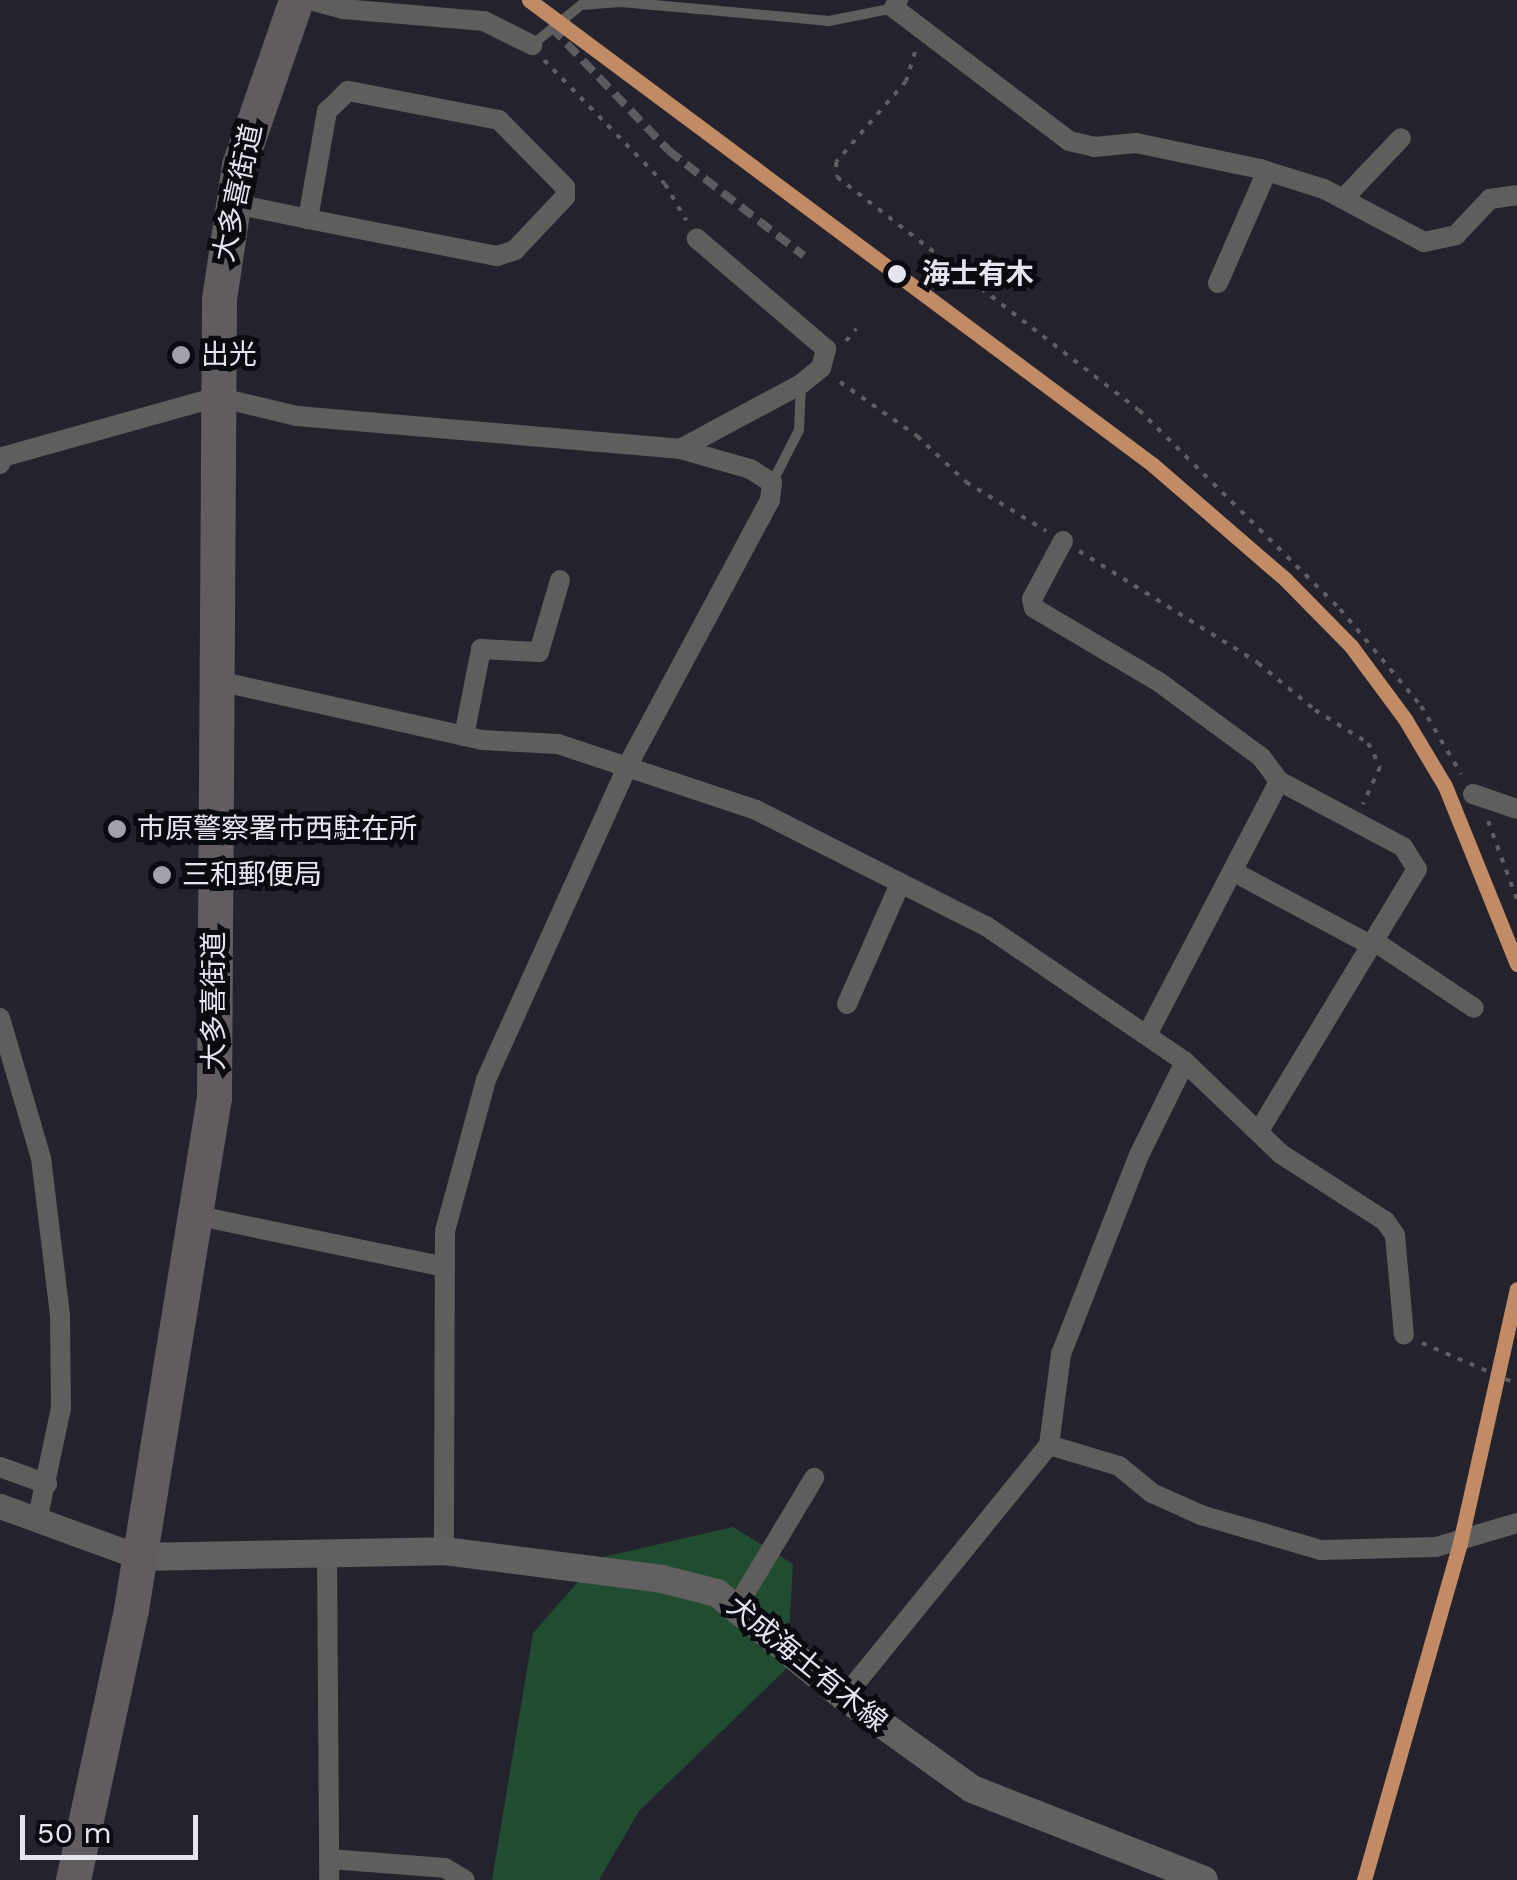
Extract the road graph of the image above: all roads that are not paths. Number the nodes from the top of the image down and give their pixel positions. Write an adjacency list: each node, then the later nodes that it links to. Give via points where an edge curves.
1 (296, 0): 9 (highway, 大多喜街道, via 252,116)
2 (310, 0): 4 (street, via 484,22)
3 (896, 4): 4 (lane, via 829,22 621,2 581,5); 6 (street, via 1069,142 1136,142)
4 (532, 45)
5 (1401, 138): 8 (street)
6 (1267, 172): 8 (street); 12 (street)
7 (1517, 194): 8 (street, via 1490,199 1456,235 1424,242)
8 (1344, 199)
9 (231, 203): 10 (street); 14 (highway, 大多喜街道, via 219,299)
10 (308, 219): 10 (street, via 497,256 516,250 565,197 566,187 499,120 348,91 328,110)
11 (697, 239): 13 (street, via 826,349 821,368)
12 (1218, 283)
13 (801, 384): 15 (street); 17 (lane, via 799,430)
14 (217, 397): 15 (street, via 298,416); 16 (street, via 2,457); 20 (highway, 大多喜街道)
15 (680, 450): 17 (street, via 750,469)
16 (0, 464)
17 (772, 483): 22 (street, via 770,500)
18 (1063, 541): 23 (street, via 1032,599 1034,608 1160,682 1261,756)
19 (560, 580): 21 (street, via 539,652 481,649)
20 (214, 680): 21 (street); 35 (highway, 大多喜街道, via 214,1096)
21 (464, 736): 22 (street, via 558,744)
22 (629, 763): 27 (street, via 811,834); 36 (street, via 486,1080 445,1231)
23 (1279, 781): 26 (street); 28 (street, via 1403,848 1417,869)
24 (1473, 794): 25 (street)
25 (1517, 809)
26 (1234, 872): 28 (street); 32 (street)
27 (900, 884): 29 (street); 32 (street, via 986,926)
28 (1372, 943): 30 (street); 34 (street)
29 (847, 1004)
30 (1474, 1008)
31 (0, 1018): 41 (street, via 41,1158 56,1266 61,1408)
32 (1148, 1035): 33 (street)
33 (1184, 1062): 34 (street); 38 (street, via 1139,1154 1061,1354)
34 (1259, 1131): 37 (street, via 1324,1184 1385,1221 1395,1235)
35 (194, 1215): 36 (street); 47 (highway, 大多喜街道)
36 (445, 1267): 45 (street)
37 (1404, 1336)
38 (1049, 1445): 44 (street, via 1119,1466 1152,1492 1202,1516 1321,1550 1436,1548); 49 (street)
39 (0, 1467): 41 (street)
40 (814, 1478): 48 (street)
41 (47, 1484): 43 (street)
42 (0, 1506): 43 (street)
43 (38, 1521): 47 (street)
44 (1517, 1522)
45 (444, 1551): 46 (main road, 犬成海士有木線); 48 (main road, 犬成海士有木線, via 662,1579 717,1593)
46 (326, 1552): 47 (main road, 犬成海士有木線); 50 (street)
47 (139, 1557): 51 (highway, 大多喜街道)
48 (736, 1608): 49 (main road, 犬成海士有木線)
49 (844, 1697): 53 (main road, 犬成海士有木線, via 972,1790)
50 (329, 1870): 52 (street, via 445,1868)
51 (74, 1880)
52 (465, 1880)
53 (1204, 1880)

